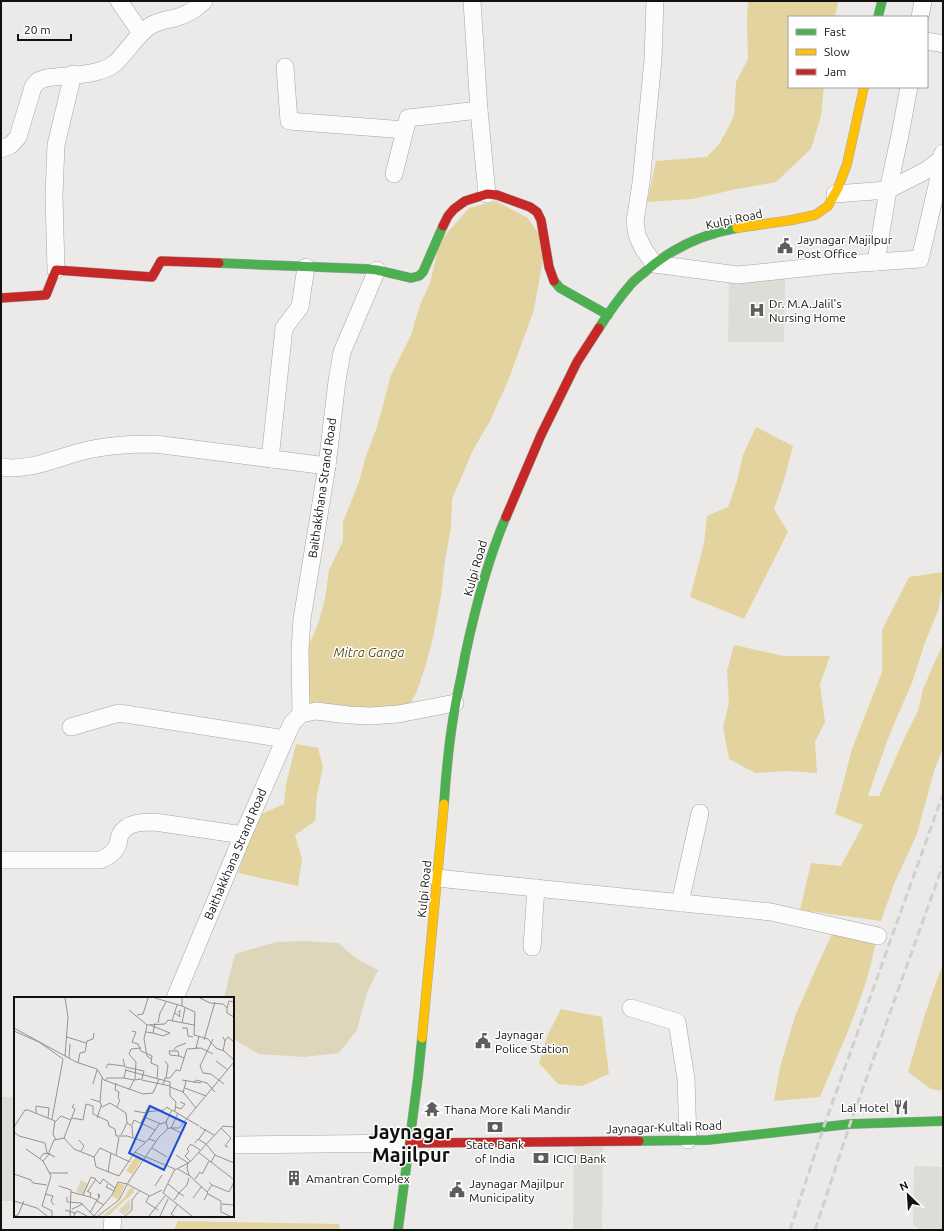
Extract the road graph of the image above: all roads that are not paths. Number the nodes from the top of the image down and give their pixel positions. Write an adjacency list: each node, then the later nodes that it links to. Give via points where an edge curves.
1 (119, 1): 9 (street)
2 (204, 1): 9 (street, via 188,13 158,22)
3 (472, 1): 16 (street)
4 (654, 1): 26 (street, via 653,60 635,222 637,235)
5 (882, 1): 7 (main road)
6 (923, 1): 8 (street)
7 (878, 16)
8 (920, 16)
9 (141, 33): 13 (street, via 114,63 106,68 97,72)
10 (928, 40): 11 (street)
11 (943, 44)
12 (286, 67): 17 (street, via 289,121)
13 (73, 74): 18 (street, via 38,81 32,88 18,137 11,145); 28 (street, via 56,145)
14 (864, 88): 24 (main road, Kulpi Road, via 846,164)
15 (909, 88): 22 (street)
16 (479, 110): 17 (street, via 408,118); 23 (street)
17 (405, 130): 21 (street)
18 (1, 149)
19 (943, 153): 22 (street, via 940,160 925,171)
20 (943, 160): 25 (street, via 920,259)
21 (394, 174)
22 (888, 190): 24 (street); 25 (street)
23 (487, 194): 29 (main road, via 465,202 448,216 419,276 411,278); 31 (main road, via 523,204 537,212 541,220 553,280 560,288)
24 (835, 194): 26 (main road, Kulpi Road, via 828,206 815,215 720,231 684,244)
25 (876, 262): 26 (street, via 738,274)
26 (654, 264): 31 (main road, Kulpi Road, via 632,282)
27 (306, 267): 28 (main road, via 161,261 152,277); 29 (main road); 32 (street, via 300,307 284,328)
28 (56, 270): 30 (main road, via 46,295)
29 (378, 270): 33 (street, Baithakkhana Strand Road, via 342,352)
30 (1, 298)
31 (608, 315): 35 (main road, Kulpi Road, via 577,362 541,435 498,535 473,619)
32 (270, 459): 33 (street); 34 (street, via 155,444 130,444 87,450 49,461)
33 (327, 466): 36 (street, Baithakkhana Strand Road, via 302,619)
34 (3, 468)
35 (456, 704): 36 (street, via 371,716 316,711); 42 (main road, Kulpi Road, via 447,764)
36 (301, 714): 38 (street, Baithakkhana Strand Road, via 292,723)
37 (71, 727): 38 (street, via 119,713)
38 (285, 739): 40 (street, Baithakkhana Strand Road)
39 (700, 813): 44 (street)
40 (243, 835): 41 (street, via 142,822 130,825 120,834 117,847 110,856 100,860); 47 (street, Baithakkhana Strand Road)
41 (1, 860)
42 (437, 878): 43 (street); 51 (main road, Kulpi Road)
43 (536, 888): 44 (street); 46 (street)
44 (680, 903): 45 (street, via 771,912)
45 (878, 936)
46 (532, 947)
47 (175, 997)
48 (631, 1008): 50 (street, via 677,1022 686,1079)
49 (943, 1121): 50 (main road, Jaynagar-Kultali Road, via 850,1124)
50 (688, 1140): 51 (main road, Jaynagar-Kultali Road)
51 (410, 1143): 52 (street); 55 (main road, Kulpi Road)
52 (234, 1145)
53 (113, 1217): 54 (street)
54 (112, 1230)
55 (398, 1230)

